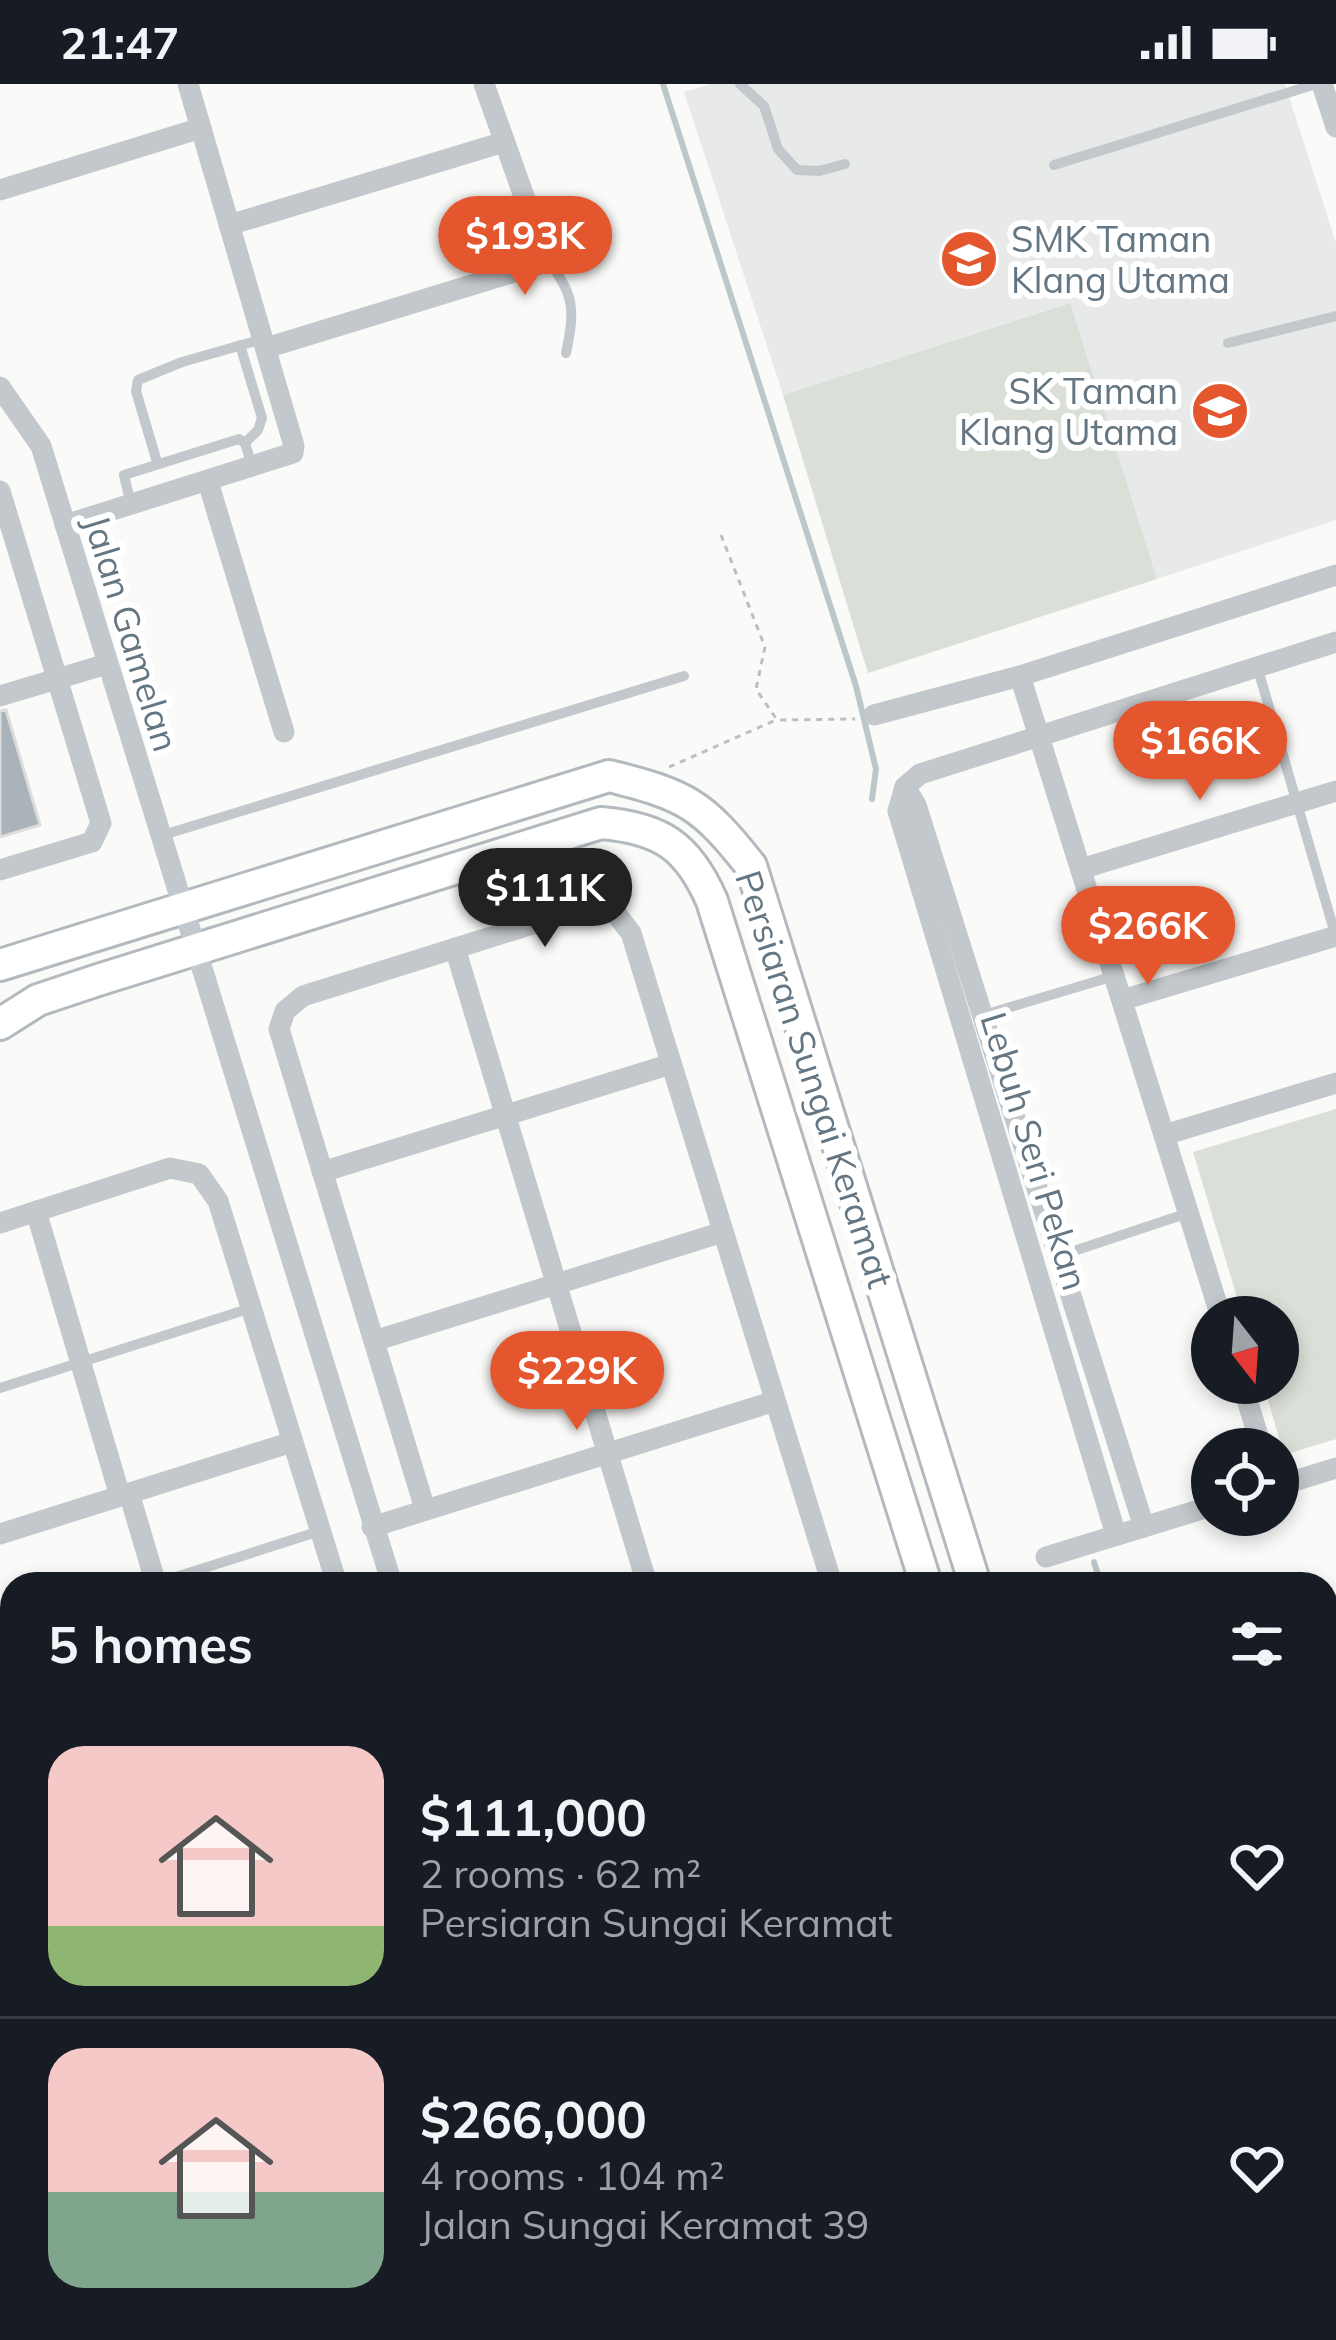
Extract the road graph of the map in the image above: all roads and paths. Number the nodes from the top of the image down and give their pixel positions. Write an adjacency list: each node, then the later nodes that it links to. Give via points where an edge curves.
1 (188, 84): 6 (street)
2 (484, 84): 7 (street)
3 (740, 84): 8 (lane, via 764,106 778,149 797,170)
4 (1319, 84): 5 (street); 9 (lane)
5 (1336, 127)
6 (201, 128): 10 (street); 11 (street)
7 (503, 142): 11 (street); 12 (street)
8 (845, 164)
9 (1054, 165)
10 (0, 190)
11 (230, 225): 15 (street)
12 (546, 258): 15 (street); 17 (lane, via 571,301)
13 (1336, 316): 14 (lane)
14 (1228, 343)
15 (264, 344): 16 (lane); 19 (street)
16 (240, 345): 20 (lane); 22 (lane, via 135,384)
17 (566, 353)
18 (0, 387): 27 (street, Jalan Gamelan, via 40,446)
19 (285, 412): 20 (lane); 23 (street, via 293,453)
20 (262, 418): 21 (lane)
21 (245, 443): 22 (lane); 23 (lane)
22 (157, 463): 26 (lane, via 124,475)
23 (253, 469): 24 (street)
24 (208, 482): 26 (street); 39 (street)
25 (2, 506): 35 (street)
26 (131, 506): 27 (street)
27 (65, 525): 31 (street, Jalan Gamelan)
28 (721, 535): 38 (path, via 765,647 756,689)
29 (1336, 575): 34 (street)
30 (1336, 642): 32 (street)
31 (107, 664): 35 (street); 45 (street, Jalan Gamelan)
32 (1257, 667): 40 (street); 44 (lane)
33 (684, 676): 45 (lane)
34 (1020, 676): 37 (street); 40 (street)
35 (57, 679): 36 (street); 47 (street, via 101,823 92,842)
36 (0, 696)
37 (865, 717): 38 (path)
38 (777, 720): 41 (path)
39 (284, 732)
40 (1038, 734): 42 (street, via 920,774); 46 (street)
41 (634, 782): 48 (street, Persiaran Sungai Keramat, via 609,776); 94 (street, Persiaran Sungai Keramat, via 667,790 714,820 751,866)
42 (905, 787): 55 (street); 85 (street, Lebuh Seri Pekan, via 898,811)
43 (1336, 791): 44 (street)
44 (1297, 803): 46 (street); 49 (lane)
45 (160, 836): 48 (street, Jalan Gamelan)
46 (1081, 869): 53 (street)
47 (0, 870)
48 (182, 908): 51 (street, Jalan Gamelan); 52 (street, Persiaran Sungai Keramat)
49 (1336, 937): 54 (street)
50 (455, 948): 57 (street, via 590,906 614,911 631,933); 59 (street); 61 (street, via 304,996 285,1011 279,1029)
51 (194, 950): 56 (street, Persiaran Sungai Keramat, via 38,1000); 81 (street, Jalan Gamelan); 93 (street, Persiaran Sungai Keramat, via 601,823 635,826 674,843 699,869 712,901)
52 (0, 965)
53 (1114, 976): 54 (street); 55 (lane)
54 (1122, 1000): 60 (street)
55 (984, 1015): 66 (street)
56 (0, 1024)
57 (671, 1064): 59 (street); 65 (street)
58 (1336, 1083): 60 (street)
59 (505, 1113): 61 (street); 67 (street)
60 (1164, 1135): 63 (street)
61 (322, 1172): 70 (street)
62 (36, 1211): 64 (street); 69 (street, via 170,1168 199,1174 218,1201); 71 (street)
63 (1188, 1213): 66 (lane); 68 (street)
64 (0, 1222)
65 (723, 1232): 67 (street); 73 (street)
66 (1059, 1256): 82 (street)
67 (556, 1284): 70 (street); 75 (street)
68 (1214, 1296)
69 (251, 1308): 71 (lane); 74 (street)
70 (374, 1341): 79 (street)
71 (80, 1362): 72 (lane); 78 (street)
72 (0, 1388)
73 (775, 1401): 75 (street); 92 (street)
74 (292, 1442): 78 (street); 83 (street)
75 (608, 1453): 79 (street); 91 (street)
76 (1336, 1468): 77 (street)
77 (1299, 1479)
78 (125, 1494): 84 (street); 87 (street)
79 (425, 1510): 81 (street)
80 (1191, 1512): 82 (street)
81 (372, 1527): 90 (street, Jalan Gamelan)
82 (1144, 1527): 85 (street)
83 (320, 1532): 88 (lane); 89 (street)
84 (0, 1534)
85 (1117, 1535): 86 (street)
86 (1046, 1557)
87 (151, 1572)
88 (193, 1572)
89 (333, 1572)
90 (388, 1572)
91 (643, 1572)
92 (828, 1572)
93 (922, 1572)
94 (970, 1572)

